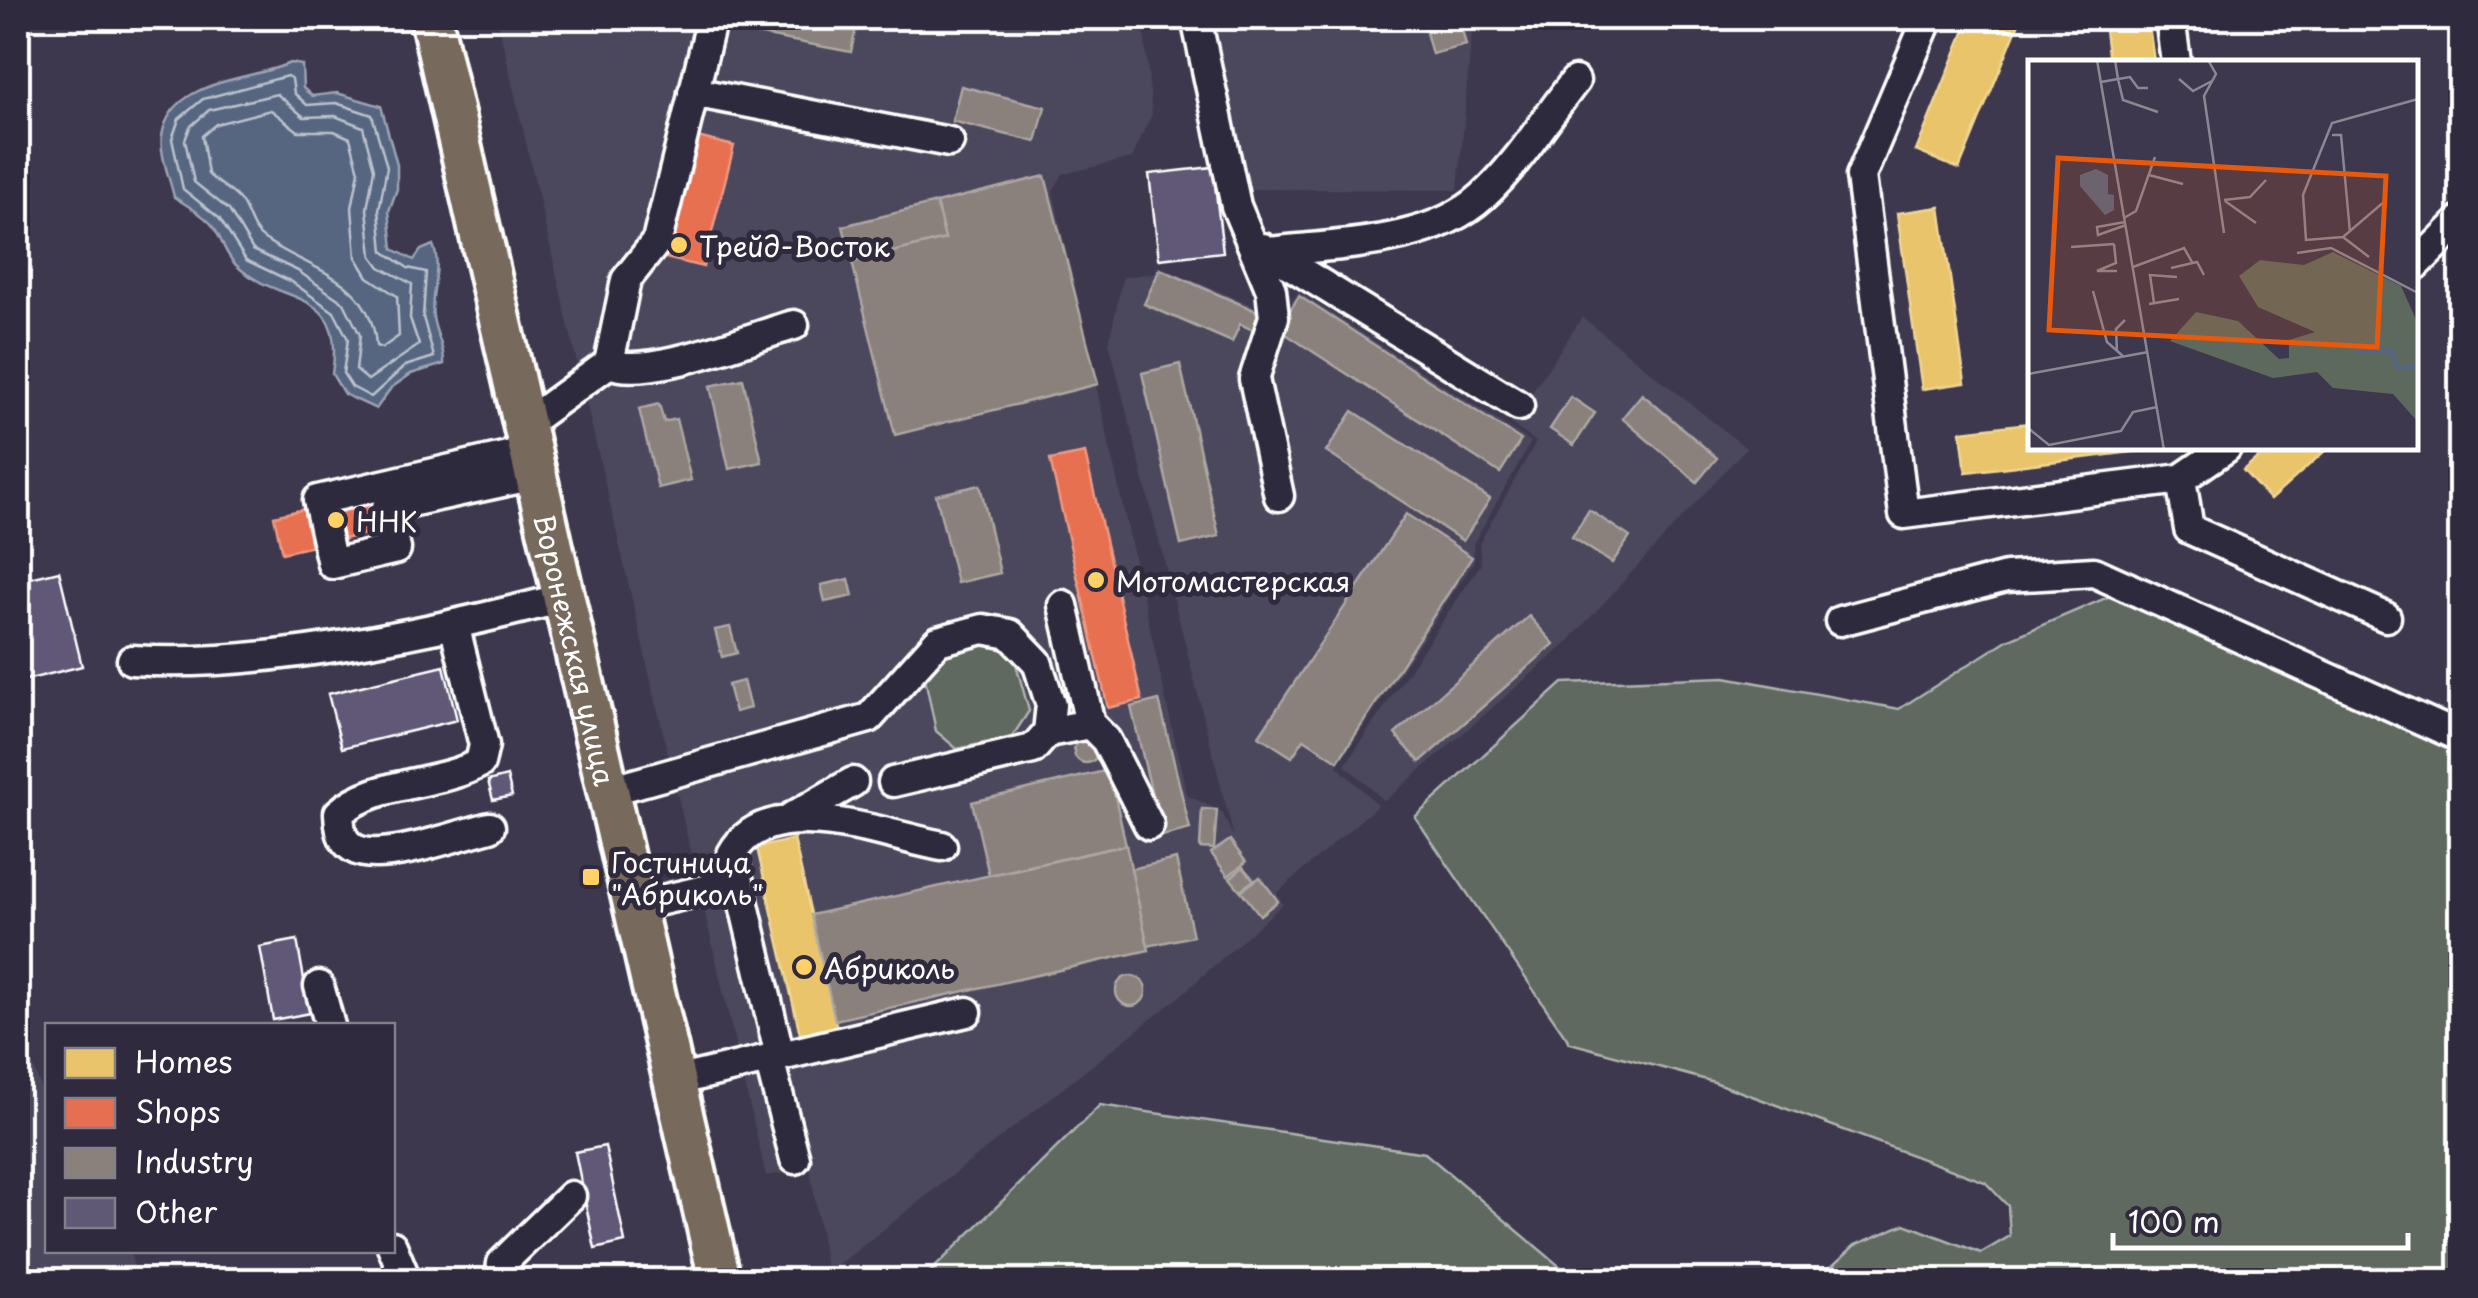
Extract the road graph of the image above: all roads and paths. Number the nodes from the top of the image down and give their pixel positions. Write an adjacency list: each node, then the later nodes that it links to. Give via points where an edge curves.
1 (431, 18): 17 (highway, Воронежская улица)
2 (712, 18): 8 (lane)
3 (1196, 18): 11 (lane, via 1236,206)
4 (1928, 18): 18 (lane, via 1861,176 1904,514)
5 (2170, 18): 6 (lane)
6 (2176, 60)
7 (1575, 81): 11 (lane, via 1485,195 1463,212 1368,240)
8 (694, 92): 9 (lane); 14 (lane, via 657,241 626,280)
9 (949, 142)
10 (2460, 222): 12 (lane)
11 (1258, 246): 15 (lane); 19 (lane, via 1274,317 1254,379)
12 (2418, 263)
13 (794, 325): 14 (lane, via 656,365 626,370)
14 (608, 363): 17 (lane)
15 (1518, 406)
16 (2223, 450): 18 (lane)
17 (530, 451): 17 (lane, via 387,508 396,549 332,564 318,500); 20 (highway, Воронежская улица)
18 (2180, 480): 22 (lane, via 2189,528)
19 (1279, 496)
20 (563, 598): 24 (lane); 31 (highway, Воронежская улица)
21 (1063, 605): 26 (lane)
22 (2386, 618)
23 (1840, 621): 28 (lane, via 2006,577 2094,572)
24 (454, 624): 25 (lane, via 260,655); 34 (lane, via 484,745 480,762 456,776 353,800 340,813 341,834 354,849 384,854)
25 (132, 660)
26 (1090, 724): 27 (lane); 33 (lane, via 1106,740)
27 (1048, 732): 30 (lane, via 1032,749); 31 (lane, via 1051,705 1037,662 1010,634 983,629 938,641 869,718)
28 (2460, 737)
29 (853, 782): 32 (lane)
30 (894, 782)
31 (608, 790): 37 (highway, Воронежская улица)
32 (792, 817): 35 (lane); 36 (lane, via 760,824 740,840 732,854)
33 (1149, 825)
34 (490, 827)
35 (942, 846)
36 (739, 882): 37 (lane); 41 (lane)
37 (636, 906): 42 (highway, Воронежская улица)
38 (318, 986): 40 (lane)
39 (967, 1012): 41 (lane)
40 (329, 1023)
41 (775, 1057): 42 (lane); 43 (lane)
42 (675, 1081): 48 (highway, Воронежская улица)
43 (795, 1159)
44 (571, 1196): 47 (lane, via 502,1263)
45 (395, 1253): 46 (lane)
46 (406, 1280)
47 (500, 1280)
48 (720, 1280)

